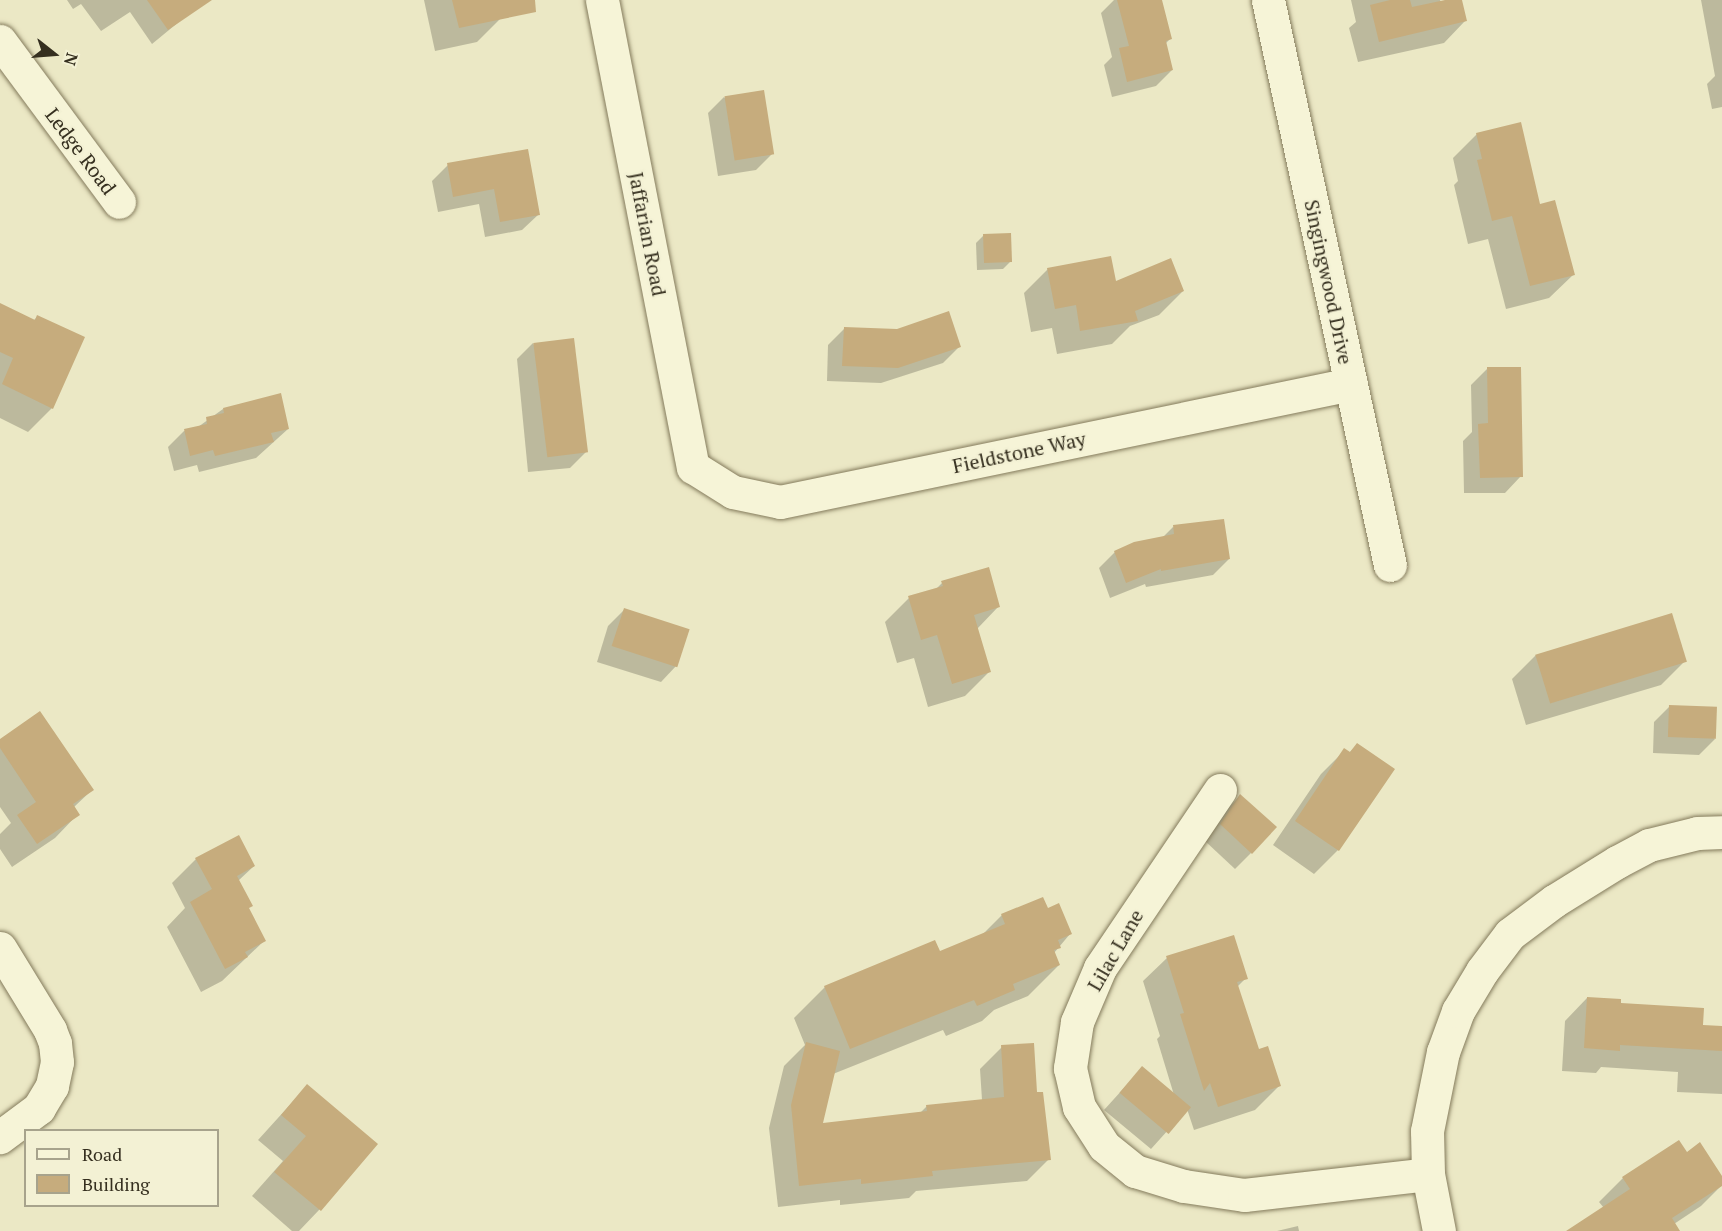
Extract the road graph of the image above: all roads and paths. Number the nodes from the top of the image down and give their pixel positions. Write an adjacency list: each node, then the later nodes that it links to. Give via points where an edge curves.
1 (602, 0): 6 (street, Jaffarian Road)
2 (1269, 0): 5 (street, Singingwood Drive)
3 (0, 41): 4 (street, Ledge Road)
4 (119, 202)
5 (1351, 384): 6 (street, Fieldstone Way, via 780,502 733,492); 7 (street, Singingwood Drive)
6 (693, 467)
7 (1390, 565)
8 (1220, 790): 12 (street, Lilac Lane, via 1100,968 1077,1022 1071,1068 1079,1107 1104,1146 1135,1171 1184,1186 1244,1195)
9 (1722, 832): 12 (street, via 1649,845 1596,875 1510,934 1458,1011 1443,1052 1427,1131)
10 (0, 948): 11 (street, via 45,1020 55,1043 56,1075 48,1097 29,1118)
11 (0, 1137)
12 (1428, 1174): 13 (street)
13 (1439, 1231)

